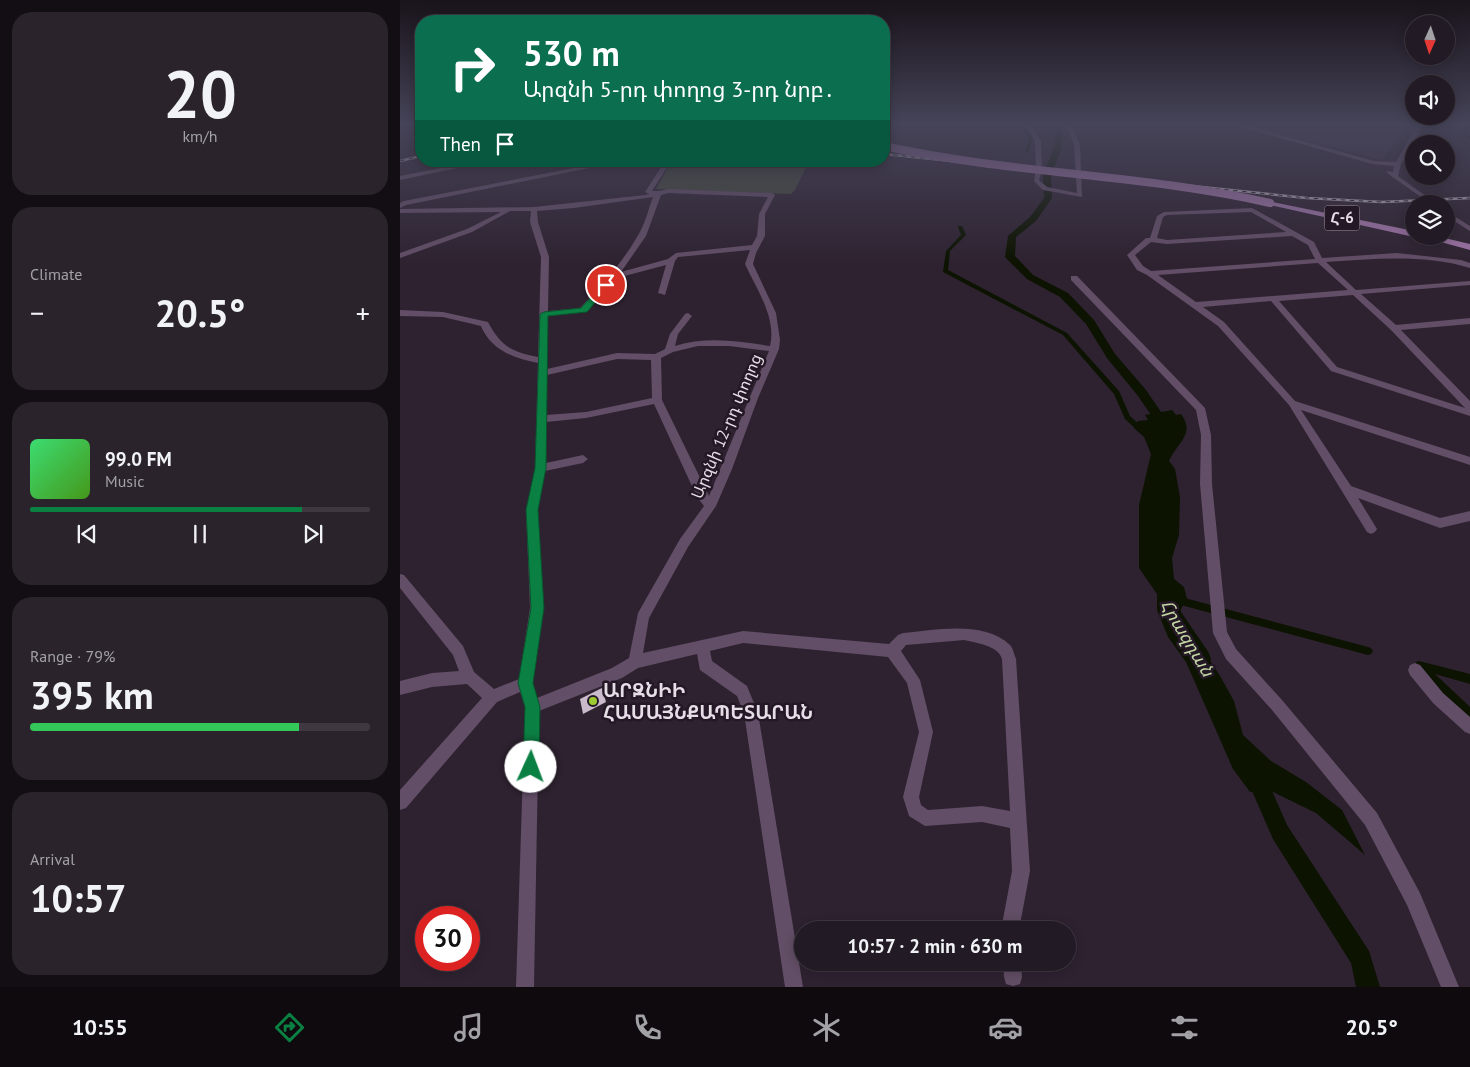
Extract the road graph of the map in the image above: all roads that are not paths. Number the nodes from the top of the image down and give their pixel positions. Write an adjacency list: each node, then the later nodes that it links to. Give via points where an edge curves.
1 (436, 171): 10 (street)
2 (569, 171): 13 (street)
3 (662, 171): 11 (street, via 648,192)
4 (1039, 171): 6 (street, via 1036,180 1045,189 1080,196)
5 (1051, 171): 19 (main road, Հ-6, bridge, via 1162,182)
6 (1079, 171)
7 (1387, 171): 9 (street)
8 (1396, 171): 9 (street)
9 (1395, 176): 12 (street)
10 (400, 178)
11 (658, 193): 15 (street); 23 (street, Արզնի 12-րդ փողոց, via 772,195 762,214 761,236); 30 (street, via 642,236)
12 (1421, 195)
13 (400, 206)
14 (508, 210): 15 (street); 16 (street); 25 (street, via 464,233)
15 (534, 210): 38 (street, via 534,222 546,257)
16 (400, 211)
17 (1455, 219): 18 (street)
18 (1470, 229)
19 (1405, 232)
20 (1293, 234): 21 (street, via 1166,242); 21 (street, via 1252,210 1166,214 1160,216); 27 (street, via 1311,244)
21 (1153, 240): 29 (street, via 1131,255 1140,268)
22 (1455, 243): 24 (main road)
23 (756, 247): 26 (street, via 676,255); 43 (street, Արզնի 12-րդ փողոց, via 749,264 772,313 776,340)
24 (1470, 247)
25 (400, 256)
26 (671, 261): 30 (street); 34 (street)
27 (1320, 261): 28 (street, via 1397,255 1461,262); 29 (street); 33 (street)
28 (1470, 266)
29 (1150, 273): 36 (street)
30 (614, 276): 38 (street, via 584,310)
31 (1074, 278): 75 (street, via 1200,408 1204,419 1206,484 1223,642 1371,818 1414,899)
32 (1470, 283): 33 (street)
33 (1354, 292): 35 (street); 41 (street)
34 (662, 293)
35 (1273, 300): 36 (street); 50 (street, via 1334,369)
36 (1196, 305): 48 (street, via 1221,324)
37 (400, 313): 45 (street, via 425,312 485,324 487,332 504,350)
38 (544, 314): 45 (street)
39 (688, 316): 42 (street, via 674,334)
40 (1470, 321): 41 (street)
41 (1394, 328): 49 (street)
42 (669, 349): 43 (street, via 724,341); 44 (street)
43 (774, 350): 56 (street, Արզնի 12-րդ փողոց)
44 (656, 357): 46 (street, via 617,356); 47 (street)
45 (542, 361): 46 (street)
46 (543, 373): 51 (street)
47 (657, 400): 51 (street, via 586,415); 56 (street)
48 (1292, 402): 53 (street); 55 (street)
49 (1470, 407)
50 (1470, 413)
51 (541, 419): 54 (street)
52 (583, 459): 54 (street)
53 (1470, 461)
54 (540, 468): 65 (street, via 532,510 537,608)
55 (1347, 489): 57 (street, via 1440,523); 58 (street)
56 (710, 506): 62 (street, Արզնի 12-րդ փողոց, via 684,543 644,617)
57 (1470, 516)
58 (1371, 528)
59 (400, 578): 64 (street, via 458,651)
60 (704, 645): 61 (street, via 743,637); 62 (street); 74 (street, via 705,665 742,692 751,713)
61 (892, 651): 71 (street, via 912,680 926,732 911,797 915,810 925,818 982,814); 71 (street, via 904,640 964,634 992,640 1006,650 1012,678)
62 (635, 662): 68 (street, via 617,673)
63 (1415, 670): 69 (street, via 1438,698)
64 (469, 677): 66 (street, via 432,680); 67 (street)
65 (525, 683): 67 (street); 68 (street)
66 (400, 688)
67 (492, 697): 70 (street)
68 (532, 707): 73 (street)
69 (1470, 728)
70 (400, 802)
71 (1019, 821): 72 (street, via 1021,871)
72 (1012, 921)
73 (525, 987)
74 (794, 987)
75 (1450, 987)

